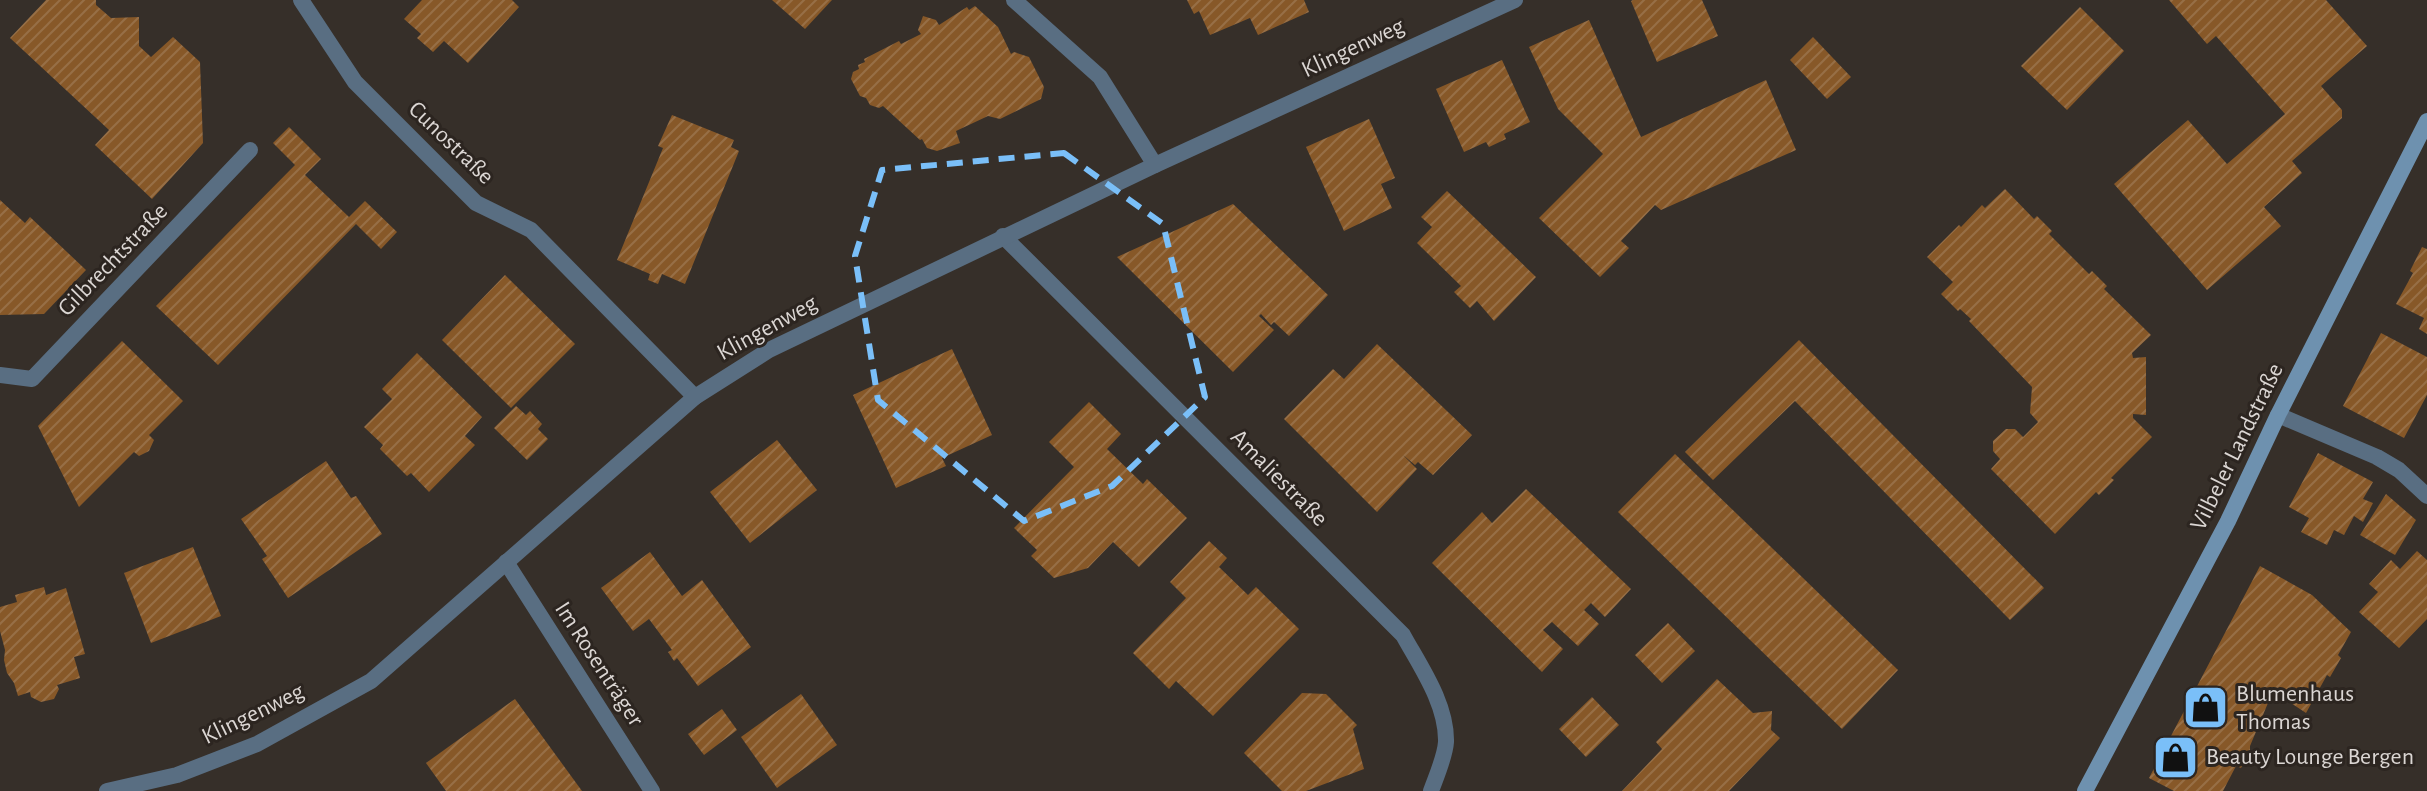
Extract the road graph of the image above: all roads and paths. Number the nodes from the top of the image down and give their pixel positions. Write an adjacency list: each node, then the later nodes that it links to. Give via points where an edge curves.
1 (301, 0): 9 (street, Cunostraße, via 355,82 476,203 531,230)
2 (1014, 0): 6 (street, via 1100,77)
3 (1515, 0): 6 (street, Klingenweg)
4 (2427, 121): 10 (main road, Vilbeler Landstraße)
5 (250, 150): 8 (street, Gilbrechtstraße, via 32,379)
6 (1155, 165): 7 (street, Klingenweg)
7 (1003, 236): 9 (street, Klingenweg, via 769,350); 15 (street, Amaliestraße, via 1403,635 1428,680 1446,742)
8 (0, 375)
9 (695, 397): 12 (street, Klingenweg)
10 (2278, 415): 11 (street, via 2377,457); 16 (main road, Vilbeler Landstraße)
11 (2427, 496)
12 (506, 562): 13 (street, Klingenweg, via 371,681 257,744 177,775); 14 (street, Im Rosenträger)
13 (107, 791)
14 (652, 791)
15 (1431, 791)
16 (2085, 791)

